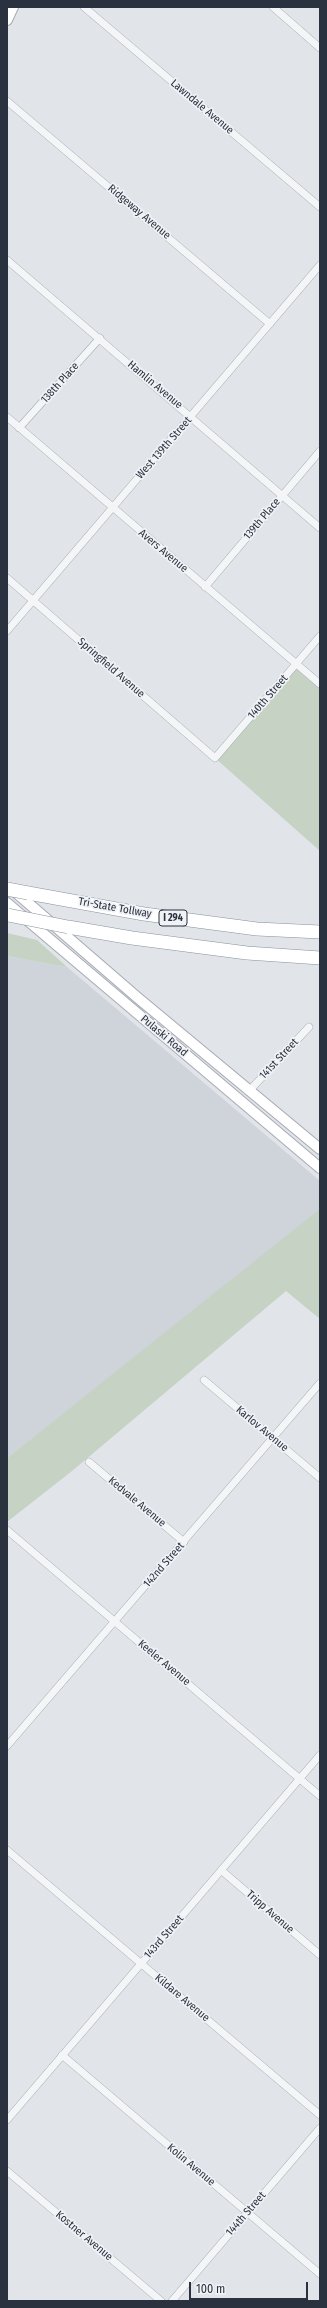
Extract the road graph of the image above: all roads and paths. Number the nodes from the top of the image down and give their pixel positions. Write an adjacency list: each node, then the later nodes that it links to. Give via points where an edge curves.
1 (13, 7): 4 (main road)
2 (84, 7): 7 (street, Lawndale Avenue)
3 (273, 7): 5 (street)
4 (7, 20)
5 (320, 48)
6 (7, 101): 10 (street, Ridgeway Avenue)
7 (320, 207)
8 (7, 260): 11 (street, Hamlin Avenue)
9 (320, 265): 10 (street, West 139th Street)
10 (270, 324): 12 (street, West 139th Street)
11 (100, 338): 12 (street, Hamlin Avenue); 14 (street, 138th Place)
12 (191, 416): 16 (street, Hamlin Avenue); 17 (street, West 139th Street)
13 (7, 417): 14 (street, Avers Avenue)
14 (19, 428): 17 (street, Avers Avenue)
15 (320, 451): 16 (street, 139th Place)
16 (282, 495): 18 (street, Hamlin Avenue); 20 (street, 139th Place)
17 (112, 508): 20 (street, Avers Avenue); 21 (street, West 139th Street)
18 (320, 528)
19 (7, 578): 21 (street, Springfield Avenue)
20 (205, 587): 24 (street, Avers Avenue)
21 (33, 600): 22 (street, West 139th Street); 26 (street, Springfield Avenue)
22 (7, 631)
23 (320, 636): 24 (street, 140th Street)
24 (296, 664): 25 (street, Avers Avenue); 26 (street, 140th Street)
25 (320, 684)
26 (215, 758)
27 (7, 885): 33 (main road, Pulaski Road)
28 (7, 889): 30 (highway, Tri-State Tollway / I 294, bridge, via 144,914 258,929)
29 (7, 911): 31 (highway, I 294, bridge, via 68,927 132,938 247,953); 35 (main road, Pulaski Road)
30 (320, 932)
31 (320, 958)
32 (309, 1027): 33 (street, 141st Street)
33 (250, 1090): 34 (main road, Pulaski Road)
34 (320, 1149)
35 (320, 1168)
36 (204, 1380): 38 (street, Karlov Avenue)
37 (320, 1382): 38 (street, 142nd Street)
38 (273, 1438): 40 (street, Karlov Avenue); 42 (street, 142nd Street)
39 (89, 1462): 42 (street, Kedvale Avenue)
40 (320, 1478)
41 (7, 1530): 43 (street, Keeler Avenue)
42 (184, 1542): 43 (street, 142nd Street)
43 (114, 1621): 44 (street, 142nd Street); 46 (street, Keeler Avenue)
44 (7, 1746)
45 (320, 1754): 46 (street, 143rd Street)
46 (299, 1779): 47 (street, Keeler Avenue); 49 (street, 143rd Street)
47 (320, 1796)
48 (7, 1850): 51 (street, Kildare Avenue)
49 (221, 1870): 50 (street, Tripp Avenue); 51 (street, 143rd Street)
50 (320, 1955)
51 (141, 1963): 52 (street, 143rd Street); 53 (street, Kildare Avenue)
52 (62, 2055): 54 (street, 143rd Street); 57 (street, Kolin Avenue)
53 (320, 2115)
54 (7, 2120)
55 (320, 2128): 57 (street, 144th Street)
56 (7, 2170): 59 (street, Kostner Avenue)
57 (248, 2212): 58 (street, Kolin Avenue); 60 (street, 144th Street)
58 (320, 2274)
59 (161, 2301)
60 (172, 2301)

